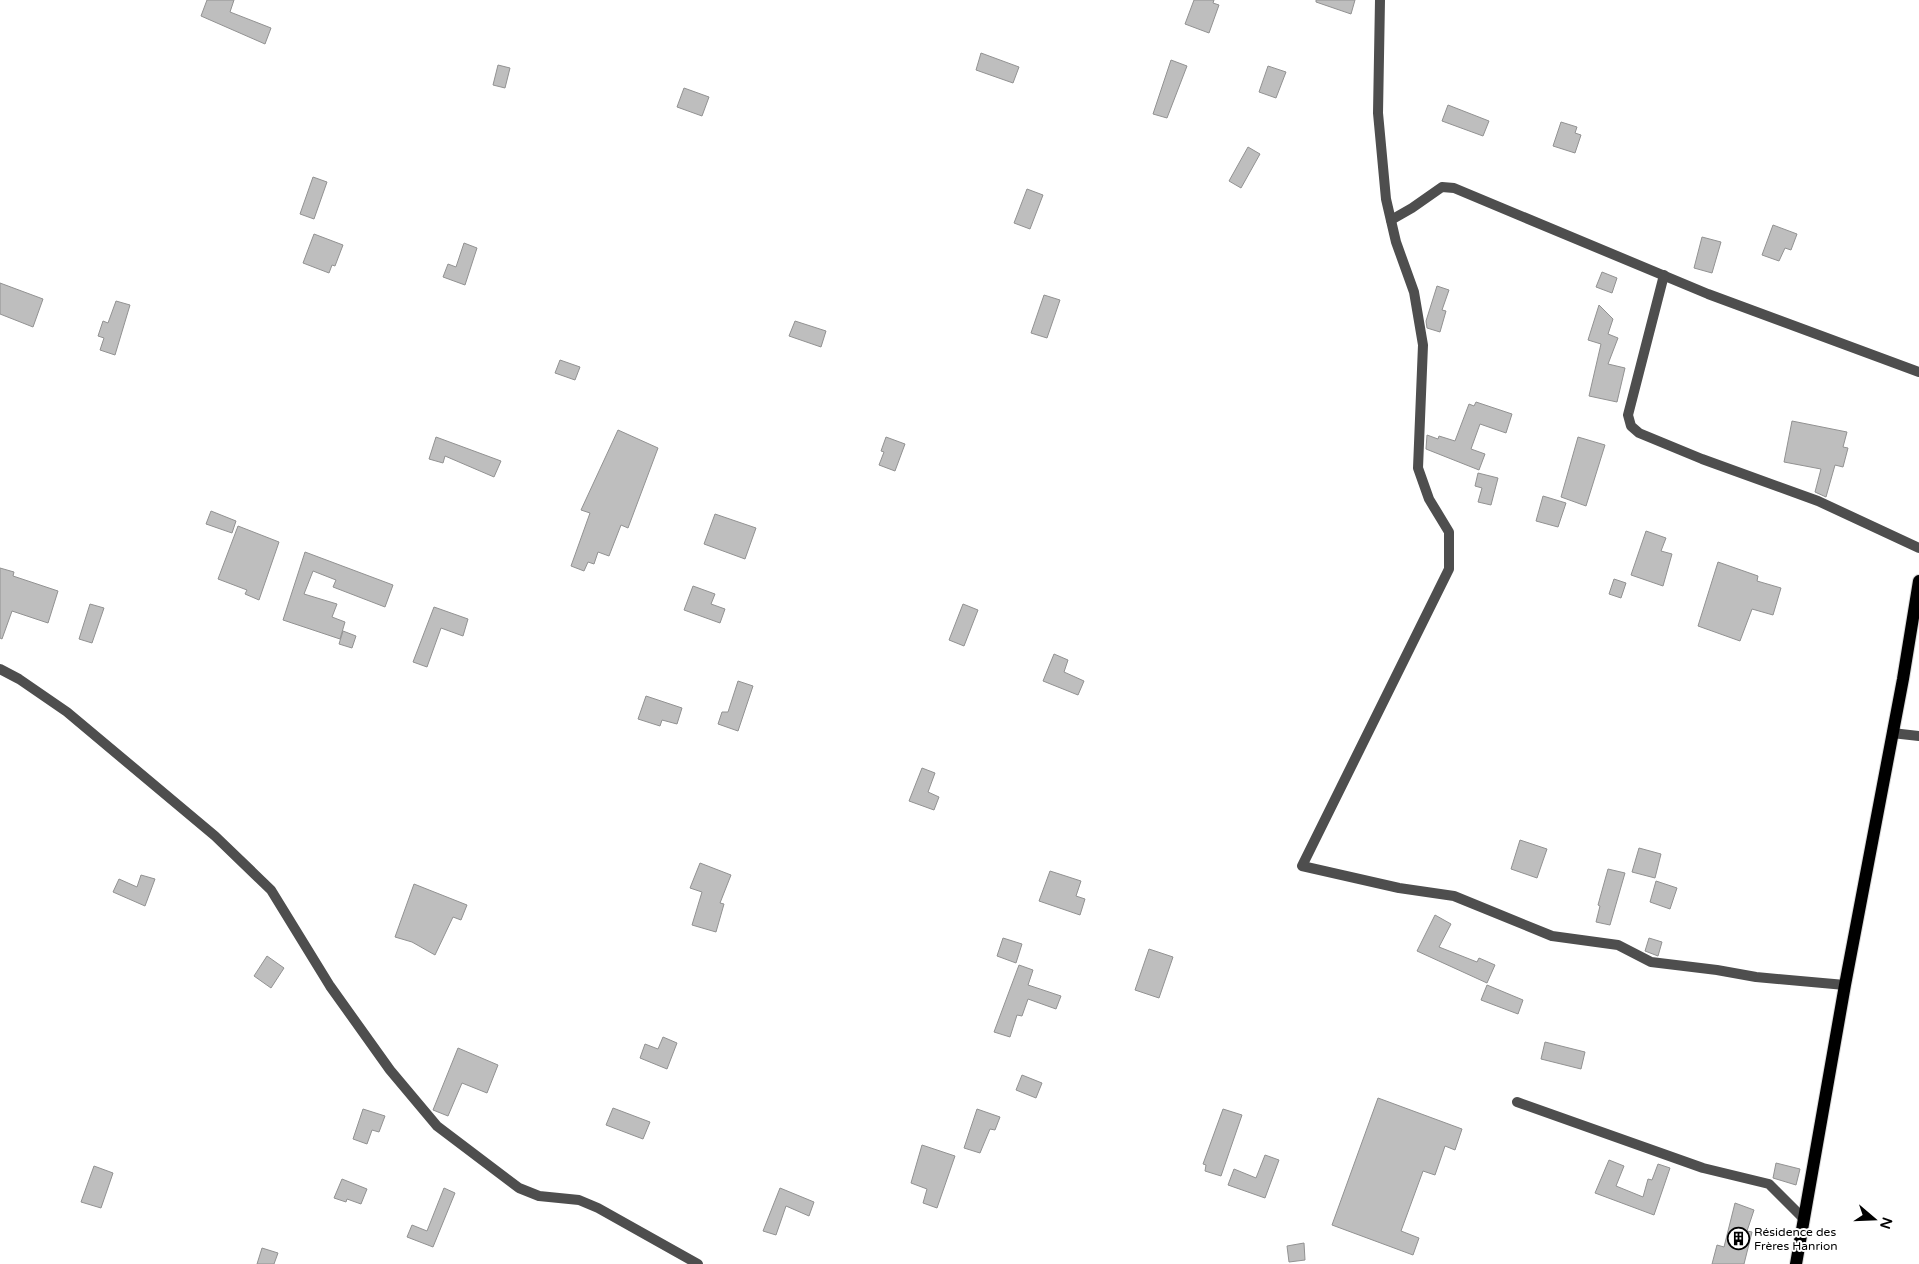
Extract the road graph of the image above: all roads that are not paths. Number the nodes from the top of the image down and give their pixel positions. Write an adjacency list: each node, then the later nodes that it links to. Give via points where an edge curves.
1 (1380, 0): 2 (street, via 1378,113 1385,192)
2 (1391, 220): 3 (street, via 1448,186); 10 (street, via 1414,292 1423,345 1418,468 1429,499 1449,532 1449,569 1302,866 1399,888 1454,896 1552,936 1618,945 1652,962 1756,977)
3 (1664, 275): 4 (street); 5 (street, via 1628,415 1631,426 1702,459 1818,501)
4 (1919, 372)
5 (1919, 548)
6 (1919, 580): 8 (main road)
7 (0, 669): 13 (street, via 67,712 215,836 271,890 330,986 390,1070 438,1126 519,1188 539,1196 579,1200)
8 (1892, 733): 9 (street); 10 (main road)
9 (1919, 736)
10 (1845, 985): 12 (main road)
11 (1517, 1102): 12 (street, via 1703,1168 1768,1184)
12 (1804, 1219): 14 (main road)
13 (698, 1264)
14 (1796, 1264)

